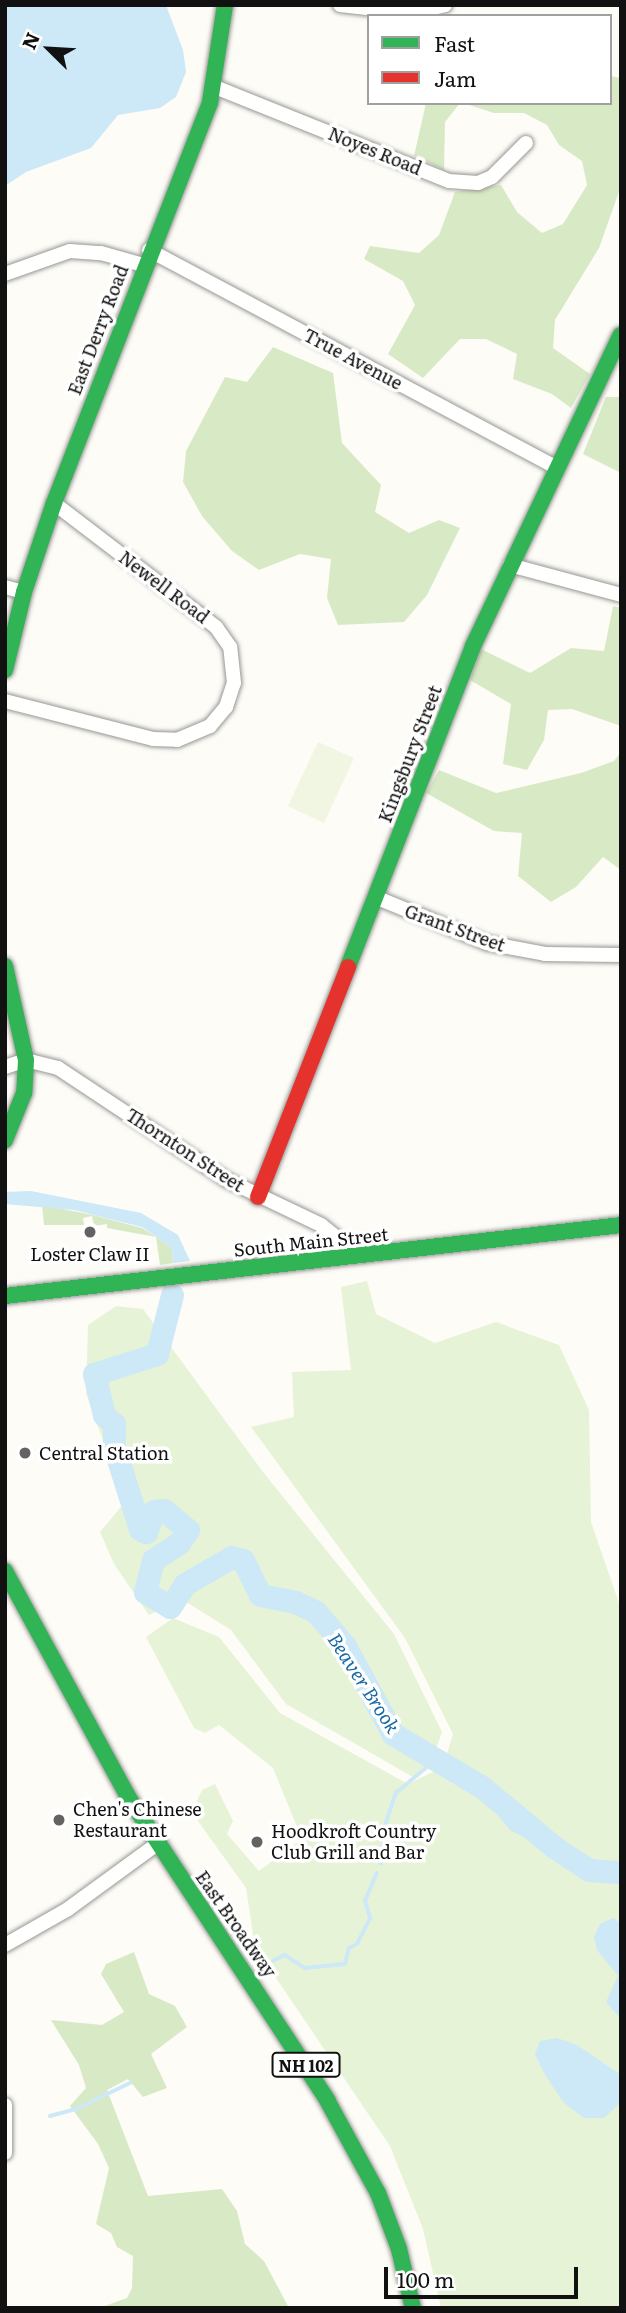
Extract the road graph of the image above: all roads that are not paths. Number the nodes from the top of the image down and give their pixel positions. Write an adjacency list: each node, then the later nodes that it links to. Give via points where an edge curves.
1 (225, 5): 4 (street, East Derry Road)
2 (340, 5): 3 (street, via 401,13)
3 (444, 5)
4 (215, 88): 5 (street, Noyes Road, via 449,181 478,183 492,177); 6 (street, East Derry Road)
5 (526, 143)
6 (146, 258): 7 (street, True Avenue, via 70,251); 9 (street, True Avenue); 10 (street, East Derry Road)
7 (5, 274)
8 (621, 335): 9 (street, Kingsbury Street)
9 (557, 468): 11 (street, Kingsbury Street)
10 (54, 503): 13 (street, East Derry Road); 16 (street, Newell Road, via 216,627 233,659 234,683 226,707 210,726 177,740 153,739)
11 (510, 565): 14 (street); 17 (street, Kingsbury Street, via 473,646)
12 (5, 587): 13 (street)
13 (24, 592): 15 (street, East Derry Road)
14 (621, 595)
15 (5, 670)
16 (5, 701)
17 (375, 897): 18 (street, Grant Street, via 487,943 545,954); 23 (street, Kingsbury Street)
18 (621, 955)
19 (5, 966): 20 (street)
20 (26, 1060): 21 (street); 22 (street, via 24,1093); 23 (street, Thornton Street, via 65,1072)
21 (5, 1067)
22 (5, 1140)
23 (258, 1197): 25 (street, Thornton Street, via 333,1232)
24 (621, 1226): 25 (street, South Main Street)
25 (360, 1256): 26 (street, South Main Street)
26 (5, 1296)
27 (5, 1571): 28 (street, East Broadway / NH 102)
28 (157, 1844): 29 (street, via 68,1909); 32 (street, East Broadway / NH 102, via 247,1972 349,2140 378,2193)
29 (5, 1945)
30 (5, 2105): 31 (street)
31 (5, 2153)
32 (413, 2308)

